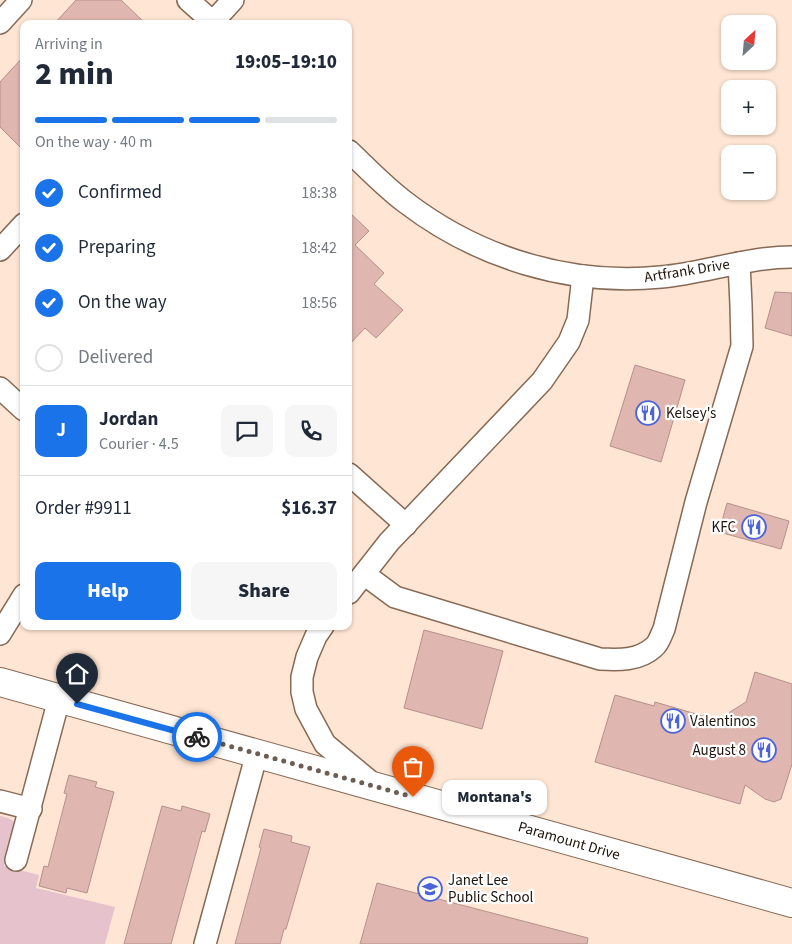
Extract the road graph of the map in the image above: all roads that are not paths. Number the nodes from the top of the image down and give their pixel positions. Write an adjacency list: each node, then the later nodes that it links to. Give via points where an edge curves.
1 (21, 0): 6 (street)
2 (188, 0): 4 (street)
3 (233, 0): 5 (street)
4 (210, 20)
5 (216, 20)
6 (0, 23)
7 (352, 154): 12 (street, Artfrank Drive, via 403,201 449,232 525,264)
8 (20, 228): 9 (street)
9 (0, 250)
10 (792, 257): 11 (street, Artfrank Drive)
11 (739, 262): 12 (street, Artfrank Drive, via 661,277); 17 (street, via 742,346 696,502 664,629 655,647 636,657 600,659 395,598)
12 (583, 276): 16 (street, via 578,320 569,342 542,381)
13 (0, 388): 14 (street)
14 (20, 406)
15 (352, 477): 16 (street)
16 (406, 525): 17 (street)
17 (364, 574): 18 (street)
18 (352, 589)
19 (20, 600): 21 (street)
20 (320, 630): 25 (street, via 307,657 302,677 306,709 325,744)
21 (0, 634)
22 (0, 682): 23 (main road, Paramount Drive)
23 (59, 699): 24 (main road, Paramount Drive); 27 (street)
24 (257, 753): 25 (main road, Paramount Drive); 30 (street)
25 (376, 786): 29 (main road, Paramount Drive)
26 (0, 801): 27 (street)
27 (31, 809): 28 (street)
28 (16, 860)
29 (792, 904)
30 (205, 944)

